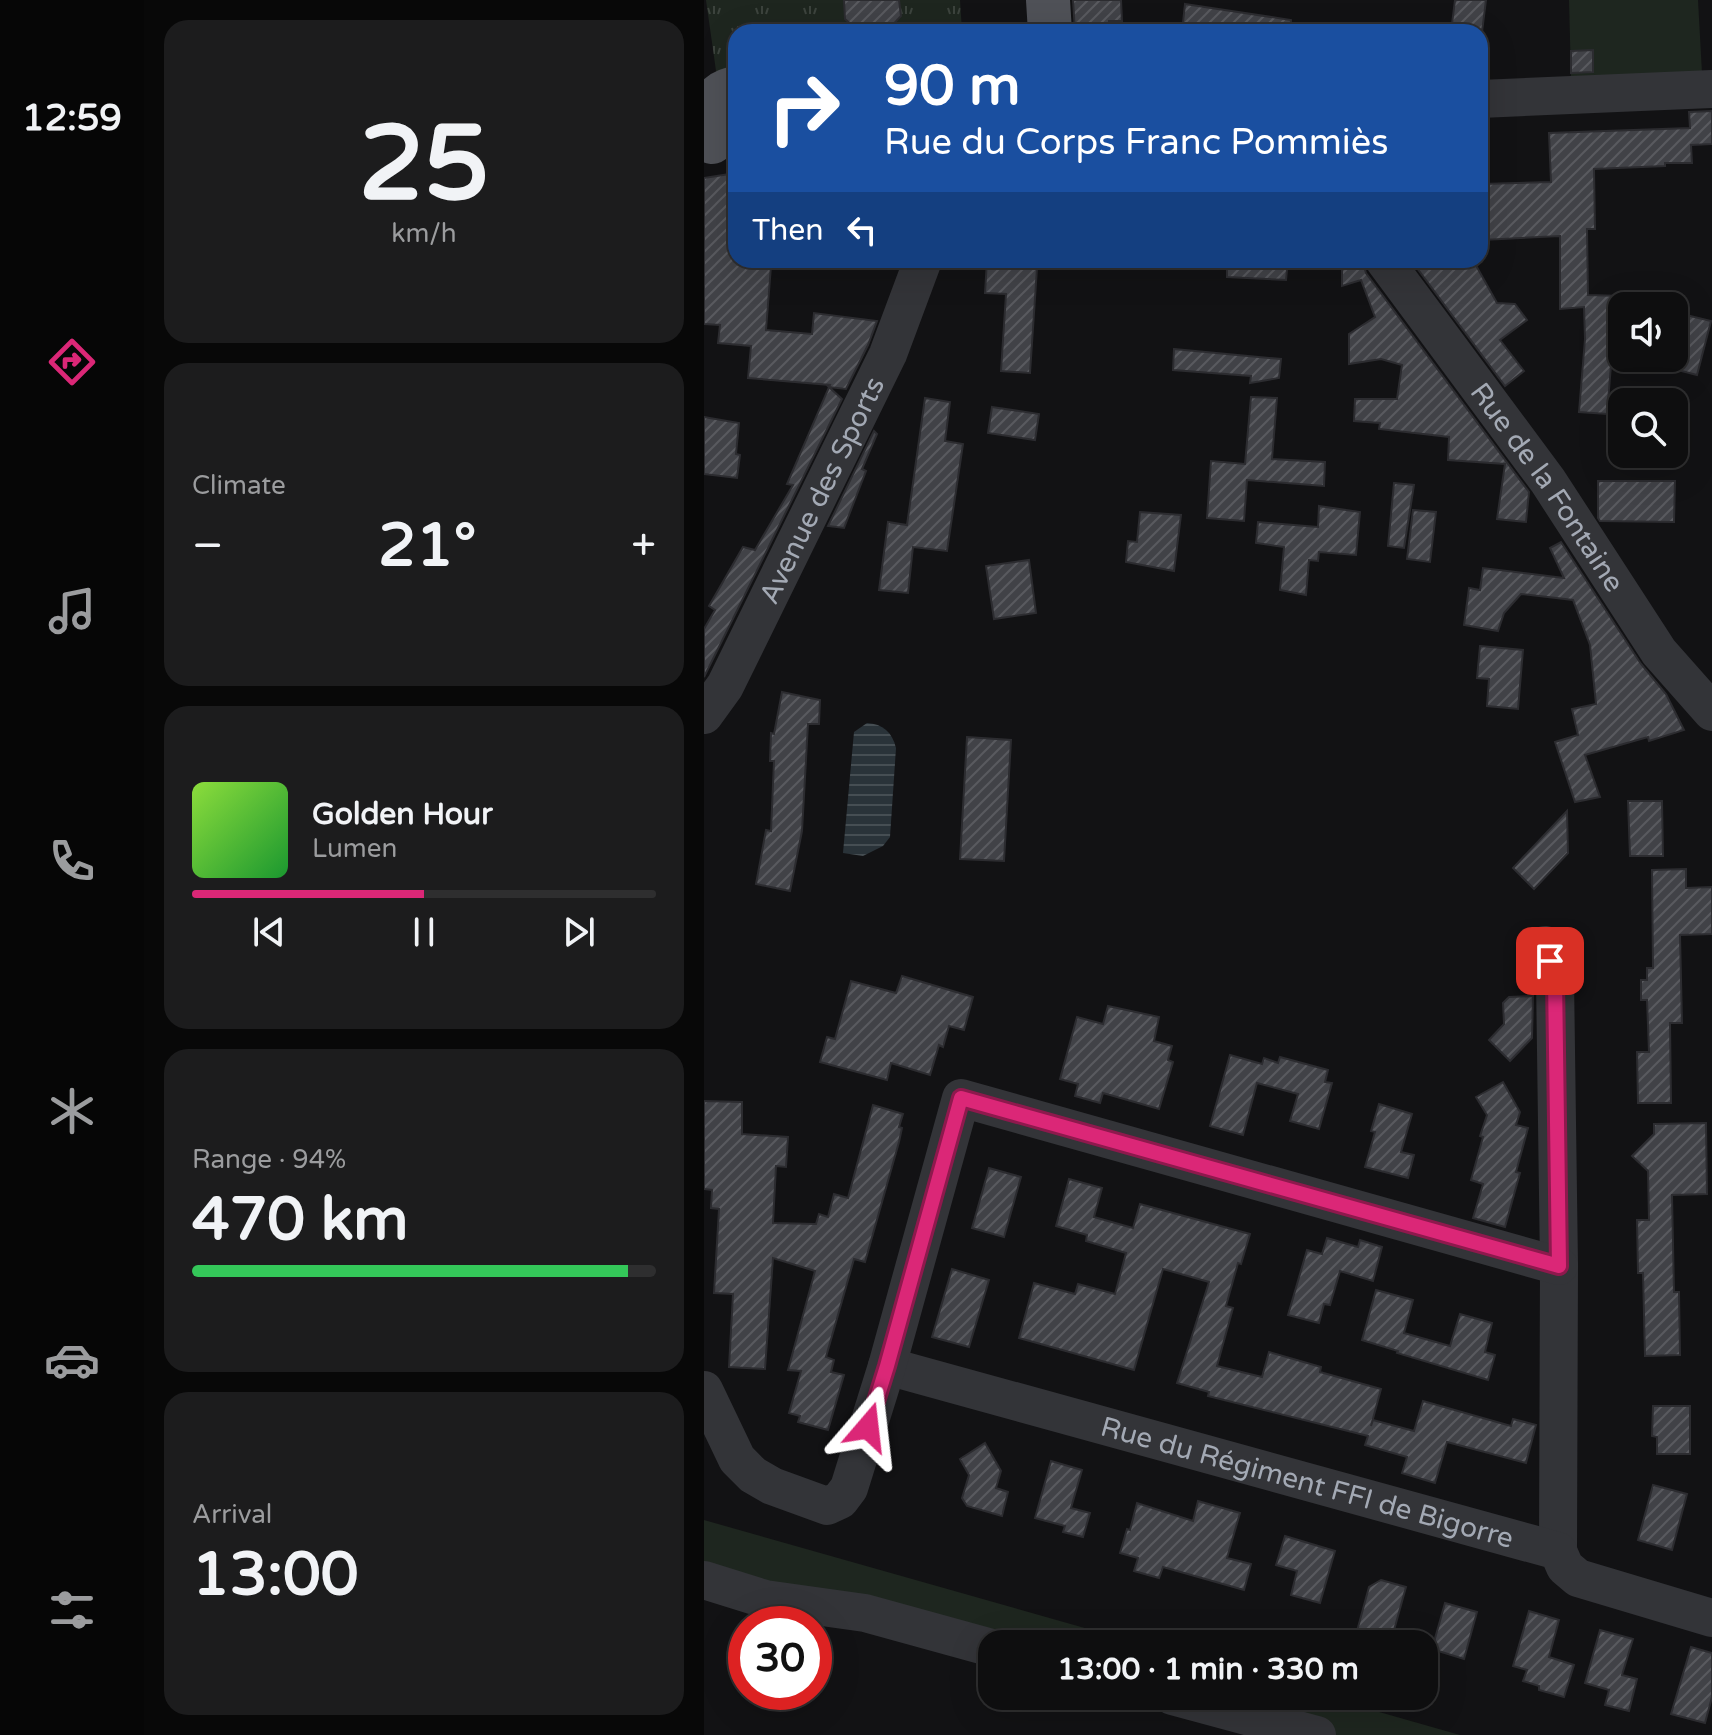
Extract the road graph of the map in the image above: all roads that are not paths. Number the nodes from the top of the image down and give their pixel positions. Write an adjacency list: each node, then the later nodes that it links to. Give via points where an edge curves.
1 (1048, 0): 2 (main road)
2 (1050, 24)
3 (1712, 89): 4 (street)
4 (1488, 99)
5 (920, 268): 8 (street, Avenue des Sports, via 888,354 725,686)
6 (1390, 268): 7 (street, Rue de la Fontaine, via 1548,481 1659,652)
7 (1712, 712)
8 (704, 715)
9 (1545, 945): 10 (street, via 1555,978)
10 (1559, 1266): 11 (street, via 961,1098); 13 (street)
11 (887, 1366): 12 (street, via 849,1488 827,1506 753,1475 737,1459); 13 (street, Rue du Régiment FFI de Bigorre)
12 (704, 1390)
13 (1558, 1551): 15 (street, via 1578,1578)
14 (704, 1580): 16 (street, via 765,1599 865,1613)
15 (1712, 1618)
16 (978, 1644)
17 (1224, 1710): 18 (street)
18 (1317, 1735)

